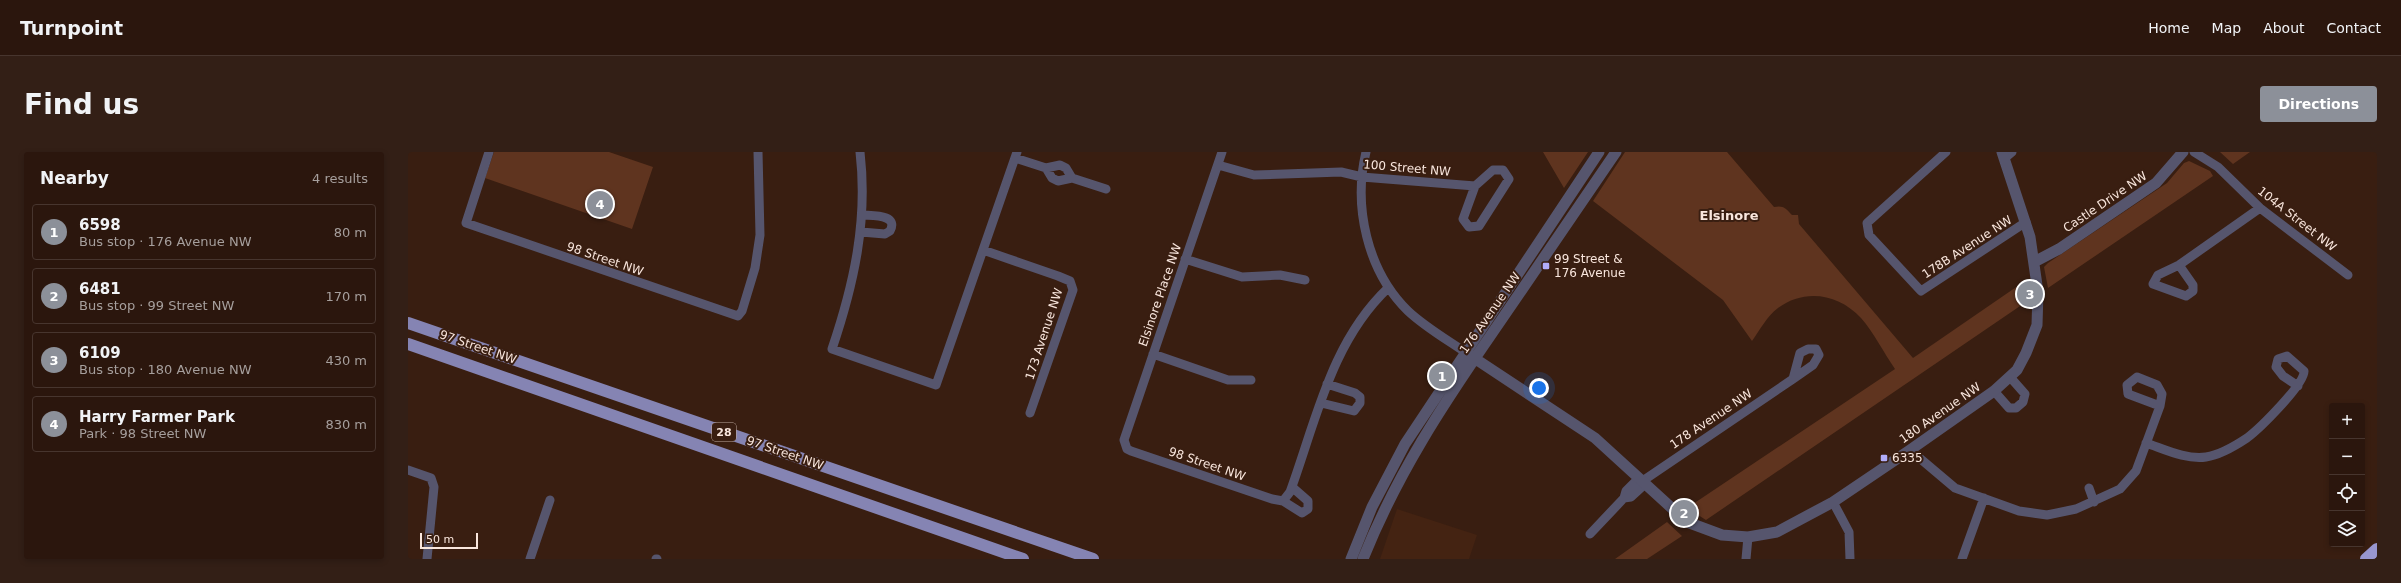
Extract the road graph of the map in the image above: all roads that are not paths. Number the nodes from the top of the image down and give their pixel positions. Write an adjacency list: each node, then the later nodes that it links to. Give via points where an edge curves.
1 (489, 152): 2 (street, 98 Street NW, via 466,223 738,316 742,311 755,268 760,235)
2 (758, 152)
3 (860, 152): 20 (street)
4 (1222, 152): 13 (street, Elsinore Place NW)
5 (1366, 152): 15 (street)
6 (1599, 152): 32 (street, 176 Avenue NW)
7 (1616, 152): 34 (street, 176 Avenue NW)
8 (1946, 152): 21 (street, 178B Avenue NW, via 1867,223 1869,235 1921,291)
9 (2183, 152): 25 (street, Castle Drive NW, via 2156,183 2059,249)
10 (2194, 152): 19 (street, 104A Street NW, via 2218,167)
11 (2007, 154): 21 (street, 180 Avenue NW)
12 (1016, 155): 14 (street); 23 (street)
13 (1218, 165): 15 (street, 100 Street NW, via 1254,175 1341,172); 24 (street, Elsinore Place NW)
14 (1046, 168): 16 (street, via 1052,178 1058,181); 16 (street, via 1056,164 1063,166)
15 (1362, 177): 17 (street, 100 Street NW); 29 (street, via 1363,216 1370,251)
16 (1072, 178): 18 (street)
17 (1475, 186): 17 (street, via 1463,219 1469,227 1479,226 1509,179 1503,170 1493,170)
18 (1106, 189)
19 (2260, 208): 26 (street); 27 (street, 104A Street NW)
20 (862, 215): 22 (street); 22 (street, via 885,217 892,225 890,231 885,234)
21 (2026, 222): 25 (street, 180 Avenue NW)
22 (861, 232): 23 (street, via 854,280 832,349 936,385)
23 (983, 250): 43 (street, 173 Avenue NW, via 1070,281 1073,290)
24 (1185, 259): 28 (street, via 1242,276 1280,276); 33 (street, Elsinore Place NW)
25 (2034, 262): 35 (street, 180 Avenue NW, via 2038,292 2037,325 2026,353)
26 (2179, 264)
27 (2348, 275)
28 (1305, 280)
29 (1388, 288): 32 (street, via 1408,311); 38 (street, via 1370,305 1349,336)
30 (408, 323): 62 (main road, 97 Street NW / 28)
31 (408, 344): 61 (main road, 97 Street NW / 28)
32 (1465, 352): 34 (street, 180 Avenue NW); 63 (street, 176 Avenue NW, via 1393,465 1372,507)
33 (1153, 354): 37 (street, via 1228,380); 45 (street, Elsinore Place NW, via 1126,432)
34 (1475, 358): 48 (street, 180 Avenue NW, via 1594,438); 64 (street, 176 Avenue NW, via 1406,465 1382,512)
35 (2010, 377): 40 (street, 180 Avenue NW); 40 (street, 180 Avenue NW, via 2025,394 2020,405 2009,408)
36 (1793, 379): 48 (street, 178 Avenue NW)
37 (1251, 380)
38 (1327, 384): 41 (street); 41 (street, via 1355,393 1360,397 1360,403 1354,411)
39 (2298, 386): 44 (street, via 2249,437 2232,448 2214,455 2189,457)
40 (1994, 391): 46 (street, 180 Avenue NW)
41 (1321, 403): 49 (street)
42 (2160, 406): 44 (street)
43 (1030, 413)
44 (2146, 444): 55 (street, via 2136,471 2120,489)
45 (1125, 445): 53 (street, 98 Street NW, via 1131,451)
46 (1910, 450): 51 (street, via 1956,488); 54 (street, 180 Avenue NW)
47 (408, 470): 59 (street, via 431,478 434,487)
48 (1644, 480): 56 (street, 178 Avenue NW, via 1643,486 1631,497 1624,498); 57 (street, 180 Avenue NW, via 1687,522 1722,535)
49 (1292, 487): 53 (street); 53 (street, 98 Street NW, via 1308,502 1308,509 1302,513)
50 (2089, 488): 55 (street)
51 (1984, 498): 55 (street, via 2019,510 2047,514 2076,509); 67 (street)
52 (550, 500): 60 (street)
53 (1283, 501)
54 (1833, 502): 57 (street, 180 Avenue NW, via 1777,532); 66 (street, via 1849,532)
55 (2094, 502)
56 (1590, 534)
57 (1748, 537): 65 (street)
58 (2377, 549): 68 (highway)
59 (428, 559)
60 (530, 559)
61 (1023, 559)
62 (1093, 559)
63 (1351, 559)
64 (1363, 559)
65 (1746, 559)
66 (1850, 559)
67 (1962, 559)
68 (2366, 559)

